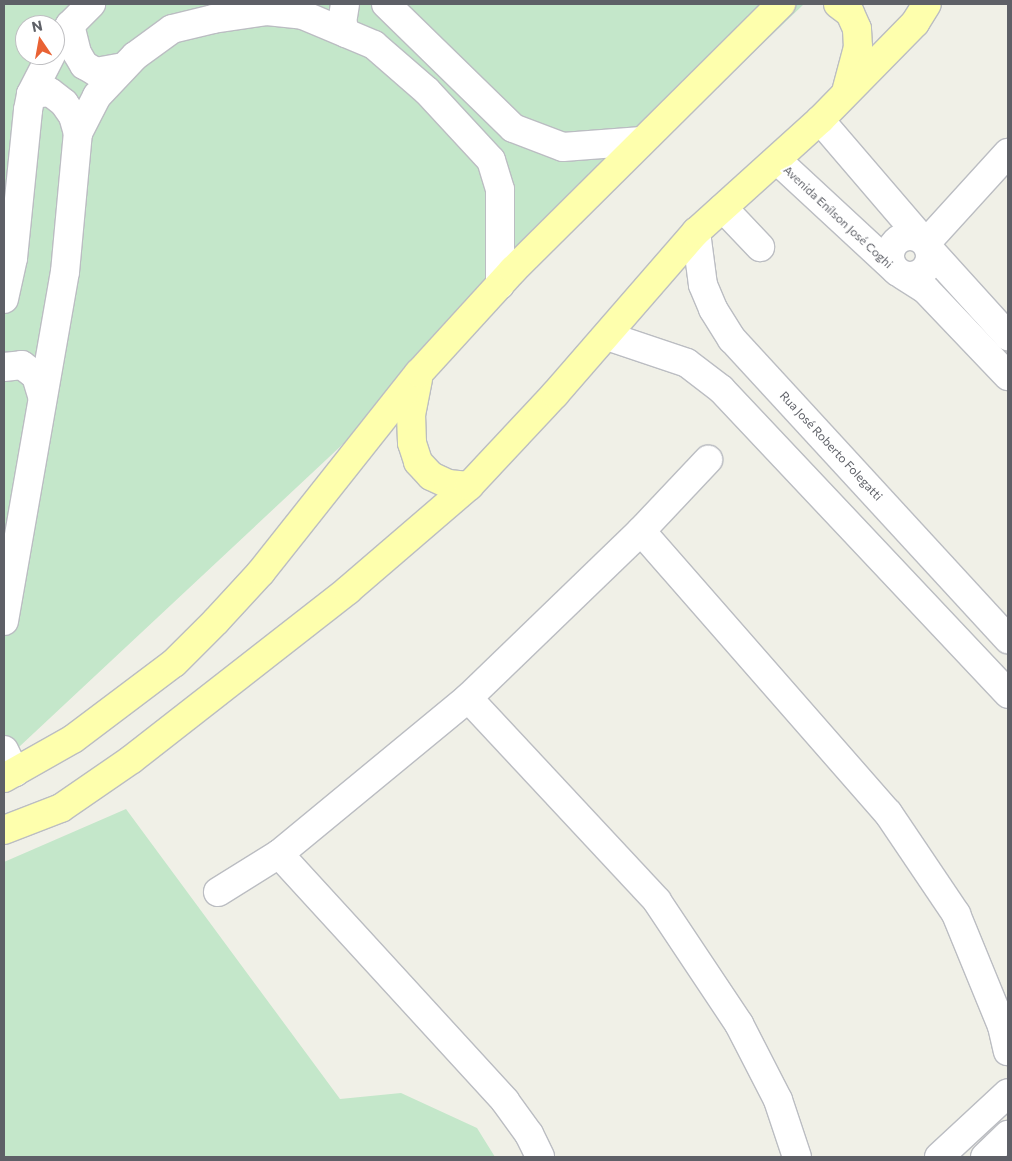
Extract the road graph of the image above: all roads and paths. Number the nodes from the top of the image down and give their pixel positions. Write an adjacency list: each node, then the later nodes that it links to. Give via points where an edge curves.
1 (91, 4): 8 (street)
2 (345, 4): 10 (street, via 342,22)
3 (386, 4): 17 (street, via 513,128 563,148)
4 (838, 4): 14 (main road, via 850,14 857,29 858,47)
5 (927, 4): 14 (main road, via 915,23)
6 (782, 6): 17 (main road)
7 (295, 8): 10 (street); 12 (street, via 172,29)
8 (70, 25): 9 (street); 12 (street, via 77,53 84,65 96,72)
9 (65, 33)
10 (346, 33): 25 (street, via 374,45 426,91 491,160 500,190)
11 (46, 65): 13 (street)
12 (124, 67): 16 (street, via 97,96)
13 (31, 94): 16 (street, via 50,92 64,103 73,116); 26 (street, via 13,258)
14 (846, 94): 15 (main road)
15 (820, 120): 19 (main road); 22 (street)
16 (78, 133): 32 (street, via 65,272)
17 (642, 141): 25 (main road)
18 (1008, 153): 22 (street)
19 (778, 161): 20 (main road); 24 (street, Avenida Enílson José Coghi)
20 (723, 208): 21 (main road); 23 (street)
21 (696, 232): 27 (main road); 38 (street, Rua José Roberto Folegatti, via 703,285 713,309 732,339)
22 (925, 243): 24 (street, via 930,262 923,273); 28 (street)
23 (760, 247)
24 (901, 274): 31 (street, Avenida Enílson José Coghi, via 926,290)
25 (500, 285): 30 (main road)
26 (4, 299)
27 (607, 336): 35 (main road); 39 (street, via 687,363 721,389)
28 (1008, 336)
29 (4, 367): 32 (street, via 22,365 36,376)
30 (419, 373): 35 (main road, via 410,414 412,443 418,462 431,476 448,484); 41 (main road, via 261,572 174,663 73,739)
31 (1008, 376)
32 (42, 396): 34 (street)
33 (708, 460): 36 (street)
34 (15, 481): 37 (street)
35 (469, 486): 42 (main road, via 348,590 132,759 60,808)
36 (641, 531): 40 (street); 45 (street, via 888,813 956,914 1002,1026)
37 (4, 621)
38 (1008, 639)
39 (1008, 694)
40 (468, 698): 43 (street); 49 (street, via 657,901 740,1024 778,1100)
41 (8, 767)
42 (4, 830)
43 (279, 854): 44 (street); 48 (street, via 505,1101 529,1134)
44 (218, 892)
45 (1008, 1050)
46 (1008, 1093): 50 (street)
47 (1008, 1135): 51 (street)
48 (540, 1157)
49 (797, 1157)
50 (939, 1157)
51 (985, 1157)

